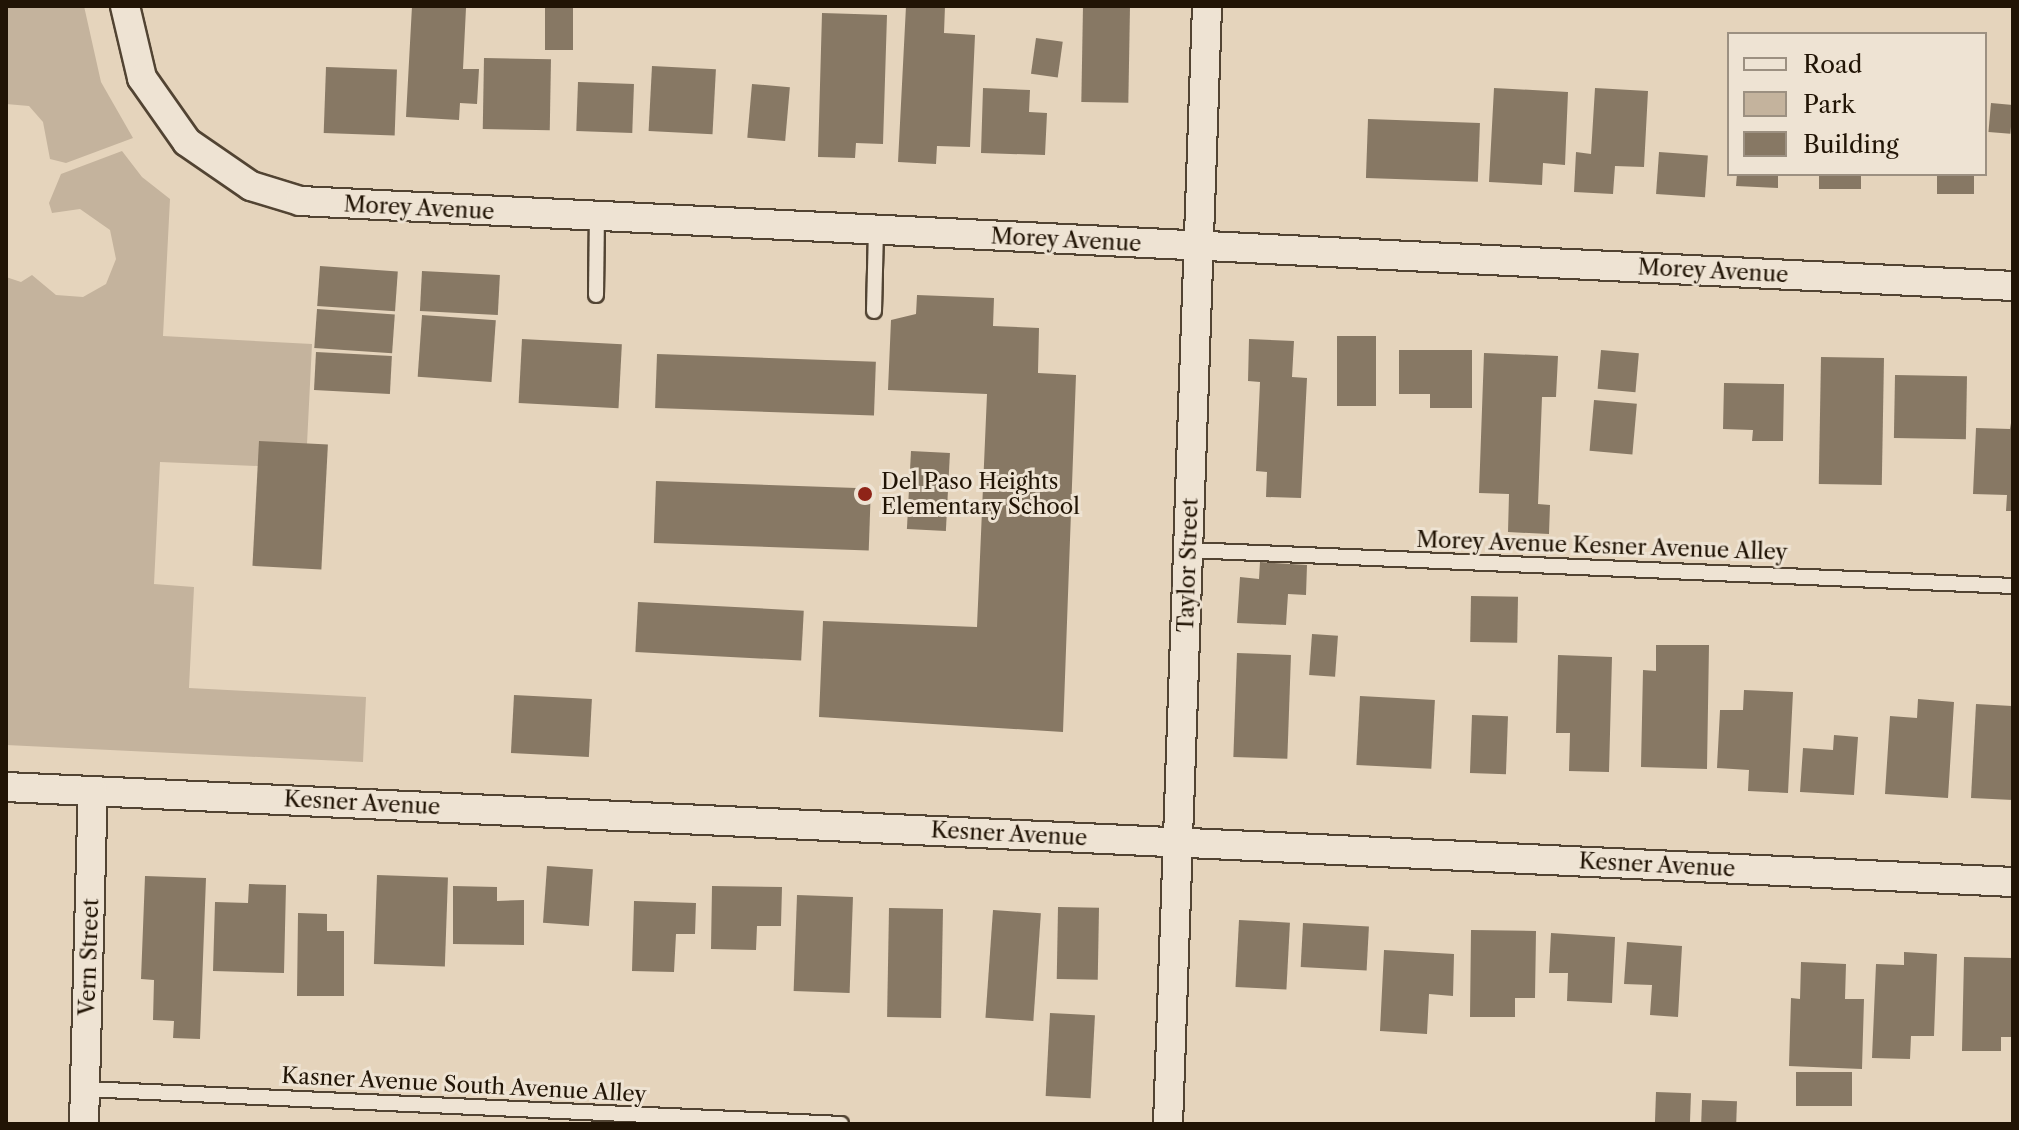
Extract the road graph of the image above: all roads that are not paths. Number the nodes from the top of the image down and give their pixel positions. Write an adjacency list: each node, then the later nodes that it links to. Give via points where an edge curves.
1 (125, 6): 3 (street, Morey Avenue, via 142,78 155,101 207,159 251,186 300,201)
2 (1207, 6): 5 (street, Taylor Street)
3 (597, 217): 4 (street, Morey Avenue); 7 (lane)
4 (876, 230): 5 (street, Morey Avenue); 8 (lane)
5 (1198, 246): 6 (street, Morey Avenue); 9 (street, Taylor Street)
6 (2013, 286)
7 (596, 295)
8 (874, 311)
9 (1189, 550): 10 (lane, Morey Avenue Kesner Avenue Alley); 13 (street, Taylor Street)
10 (2013, 586)
11 (6, 787): 12 (street, Kesner Avenue)
12 (93, 791): 13 (street, Kesner Avenue); 15 (street, Vern Street)
13 (1178, 842): 14 (street, Kesner Avenue); 18 (street, Taylor Street)
14 (2013, 882)
15 (85, 1089): 16 (street, Vern Street); 17 (lane, Kasner Avenue South Avenue Alley)
16 (84, 1124)
17 (841, 1124)
18 (1168, 1124)

